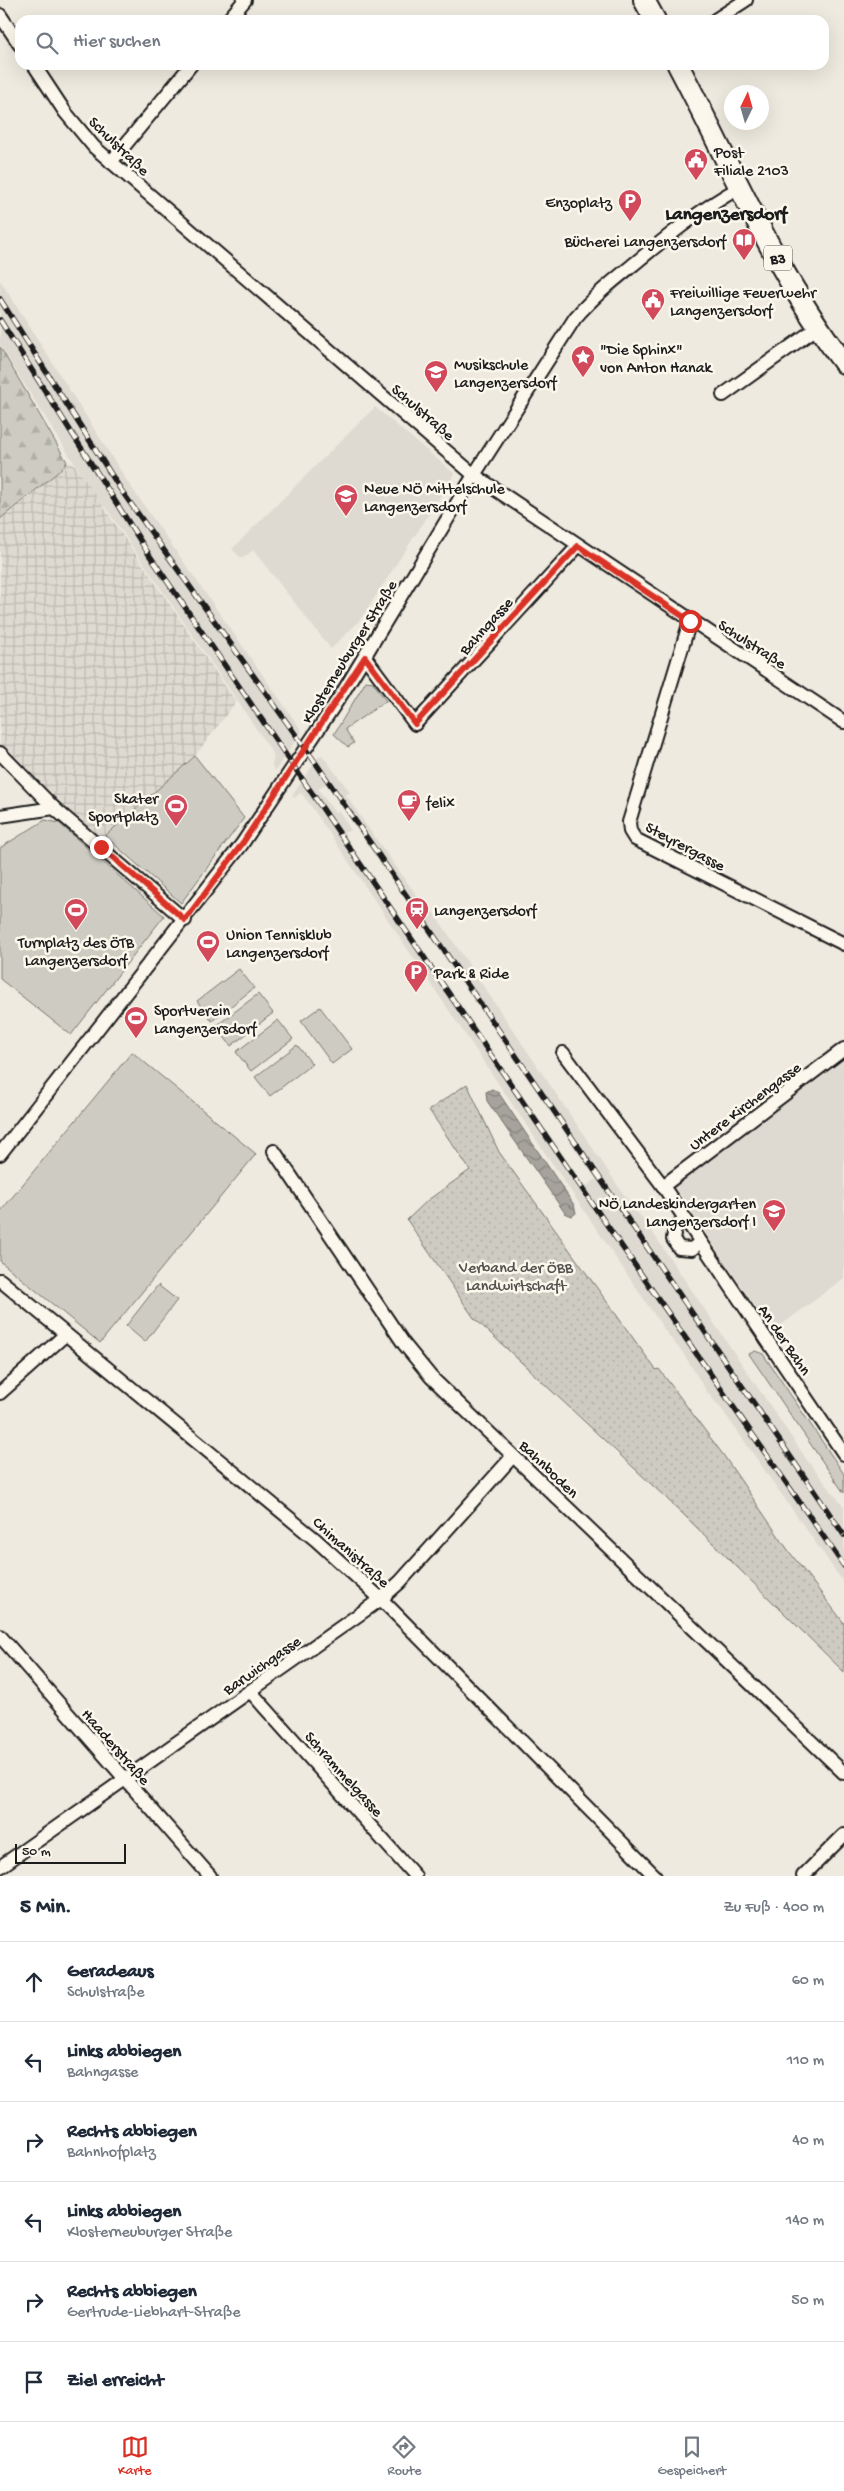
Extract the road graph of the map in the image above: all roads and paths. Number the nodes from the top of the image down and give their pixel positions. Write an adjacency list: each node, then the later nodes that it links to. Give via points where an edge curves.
1 (244, 0): 5 (street)
2 (644, 0): 6 (main road)
3 (746, 0): 7 (street)
4 (0, 15): 8 (street)
5 (232, 15)
6 (652, 15)
7 (723, 15)
8 (15, 38)
9 (37, 70): 12 (street, Schulstraße, via 80,132)
10 (187, 70): 12 (street)
11 (680, 70): 13 (main road, B3)
12 (111, 162): 17 (street, Schulstraße)
13 (739, 188): 14 (main road, B3); 17 (street, Klosterneuburger Straße, via 708,206 588,302)
14 (818, 327): 15 (main road, B3); 16 (street)
15 (844, 363)
16 (723, 395)
17 (474, 475): 18 (street, Schulstraße); 20 (street, Klosterneuburger Straße)
18 (578, 546): 19 (street, Schulstraße); 20 (street, Bahngasse, via 415,724)
19 (690, 621): 21 (street, Schulstraße); 26 (street, Steyrergasse, via 629,822 630,831 635,839)
20 (365, 657): 25 (street, Klosterneuburger Straße, via 242,844)
21 (844, 722)
22 (0, 753): 23 (street)
23 (54, 808): 24 (street); 25 (street)
24 (0, 816)
25 (185, 920): 30 (street, Klosterneuburger Straße)
26 (844, 944)
27 (844, 1049): 31 (street, Untere Kirchengasse)
28 (563, 1053): 31 (street, An der Bahn)
29 (274, 1151): 38 (street, Bahnboden, via 404,1344 431,1377)
30 (0, 1154)
31 (662, 1186): 32 (street, An der Bahn)
32 (685, 1219): 33 (street, An der Bahn); 33 (street, via 675,1228 673,1239 679,1248 692,1249)
33 (700, 1242): 37 (street, An der Bahn)
34 (0, 1280): 35 (street, Chimanistraße)
35 (65, 1335): 36 (street); 39 (street, Chimanistraße, via 297,1523)
36 (0, 1393)
37 (844, 1454)
38 (514, 1456): 39 (street, Barwichgasse, via 400,1582); 42 (street, Bahnboden)
39 (380, 1599): 41 (street, Barwichgasse); 48 (street, Chimanistraße)
40 (0, 1636): 43 (street, Haaderstraße)
41 (251, 1692): 43 (street, Barwichgasse); 47 (street, Schrammelgasse)
42 (844, 1774)
43 (125, 1780): 45 (street, Barwichgasse); 46 (street, Haaderstraße)
44 (844, 1835): 49 (street)
45 (0, 1867)
46 (210, 1876)
47 (415, 1876)
48 (655, 1876)
49 (803, 1876)

